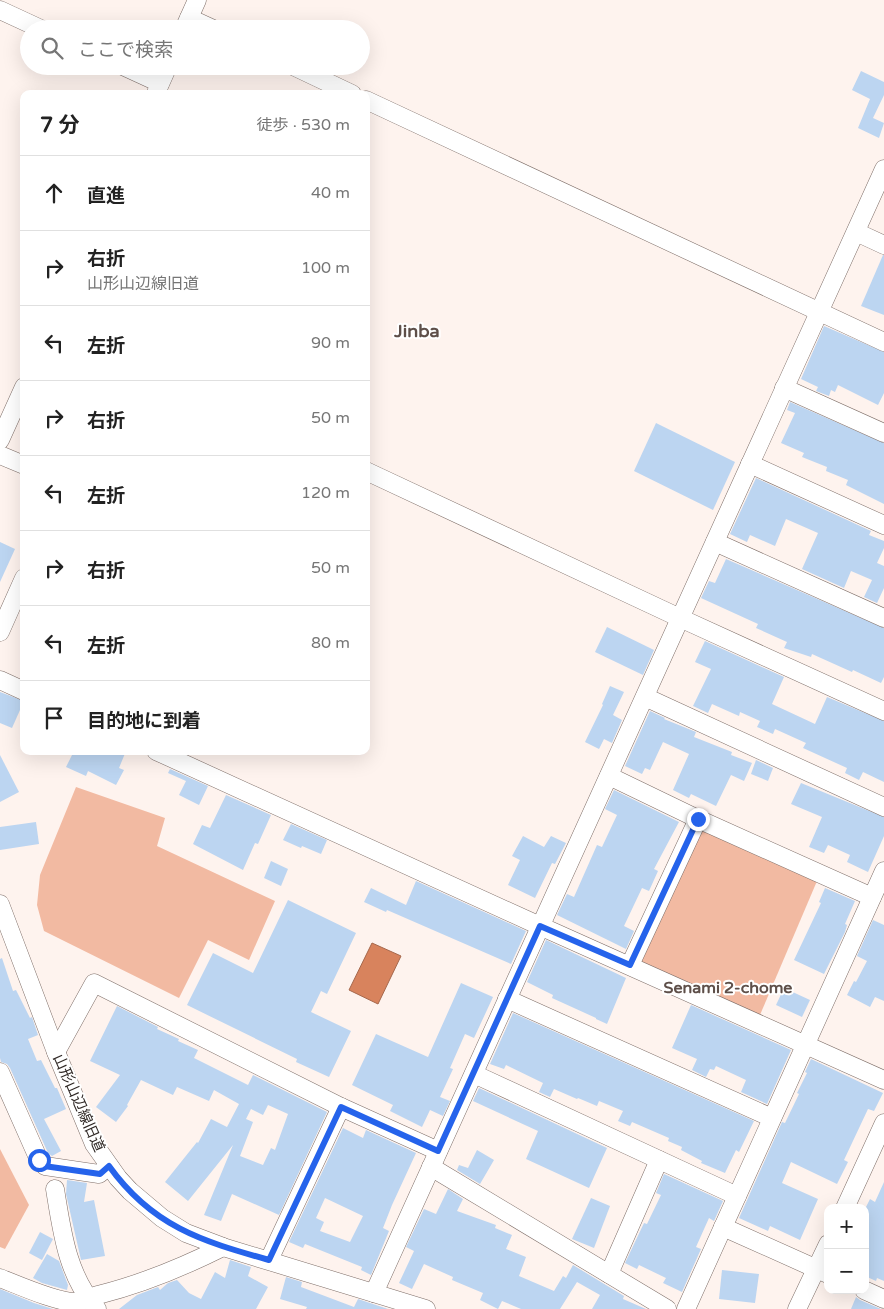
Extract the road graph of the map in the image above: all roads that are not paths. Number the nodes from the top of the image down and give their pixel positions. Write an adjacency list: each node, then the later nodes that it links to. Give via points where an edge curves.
1 (197, 0): 4 (street)
2 (0, 10): 3 (street)
3 (22, 20)
4 (188, 20)
5 (137, 75): 8 (street)
6 (164, 75): 8 (street)
7 (312, 75): 9 (street)
8 (158, 88)
9 (344, 90)
10 (370, 102): 14 (street)
11 (884, 169): 12 (street)
12 (856, 232): 13 (street); 14 (street)
13 (884, 245)
14 (819, 312): 15 (street); 16 (street)
15 (884, 342)
16 (784, 388): 18 (street); 22 (street)
17 (20, 396): 19 (street)
18 (884, 433)
19 (0, 440)
20 (0, 455): 21 (street)
21 (20, 463)
22 (750, 464): 24 (street); 25 (street)
23 (370, 473): 27 (street)
24 (884, 525)
25 (715, 542): 27 (street); 28 (street)
26 (20, 587): 29 (street)
27 (680, 618): 32 (street); 33 (street)
28 (884, 618)
29 (0, 632)
30 (0, 680): 31 (street)
31 (20, 689)
32 (645, 697): 35 (street); 36 (street)
33 (884, 711)
34 (165, 755): 41 (street)
35 (609, 776): 37 (street); 41 (street)
36 (884, 807)
37 (698, 819): 39 (street); 42 (street)
38 (884, 871): 39 (street)
39 (872, 897): 44 (street)
40 (0, 904): 45 (street, 山形山辺線旧道)
41 (540, 926): 42 (street); 43 (street)
42 (630, 965): 44 (street)
43 (507, 999): 47 (street); 50 (street)
44 (806, 1044): 48 (street); 50 (street)
45 (56, 1052): 49 (street, via 94,983); 54 (street, 山形山辺線旧道, via 94,1144)
46 (0, 1072): 54 (street, via 44,1166 100,1174)
47 (474, 1074): 52 (street); 53 (street)
48 (884, 1080)
49 (341, 1107): 52 (street); 61 (street)
50 (772, 1118): 56 (street)
51 (884, 1123): 57 (street)
52 (435, 1159): 63 (street); 66 (street)
53 (659, 1160): 56 (street); 63 (street)
54 (109, 1166): 59 (street, 山形山辺線旧道, via 130,1191 162,1218 186,1233)
55 (55, 1189): 69 (street, via 63,1241)
56 (737, 1196): 58 (street)
57 (847, 1204)
58 (723, 1227): 62 (street); 72 (street)
59 (223, 1247): 61 (street, 山形山辺線旧道); 69 (street)
60 (827, 1249): 62 (street)
61 (269, 1260): 66 (street, 山形山辺線旧道)
62 (822, 1272): 73 (street)
63 (609, 1274): 71 (street)
64 (0, 1278): 69 (street)
65 (869, 1292): 67 (street)
66 (374, 1293): 68 (street, 山形山辺線旧道)
67 (884, 1299)
68 (392, 1304): 70 (street, 山形山辺線旧道)
69 (88, 1305)
70 (426, 1309)
71 (667, 1309)
72 (686, 1309)
73 (797, 1309)

